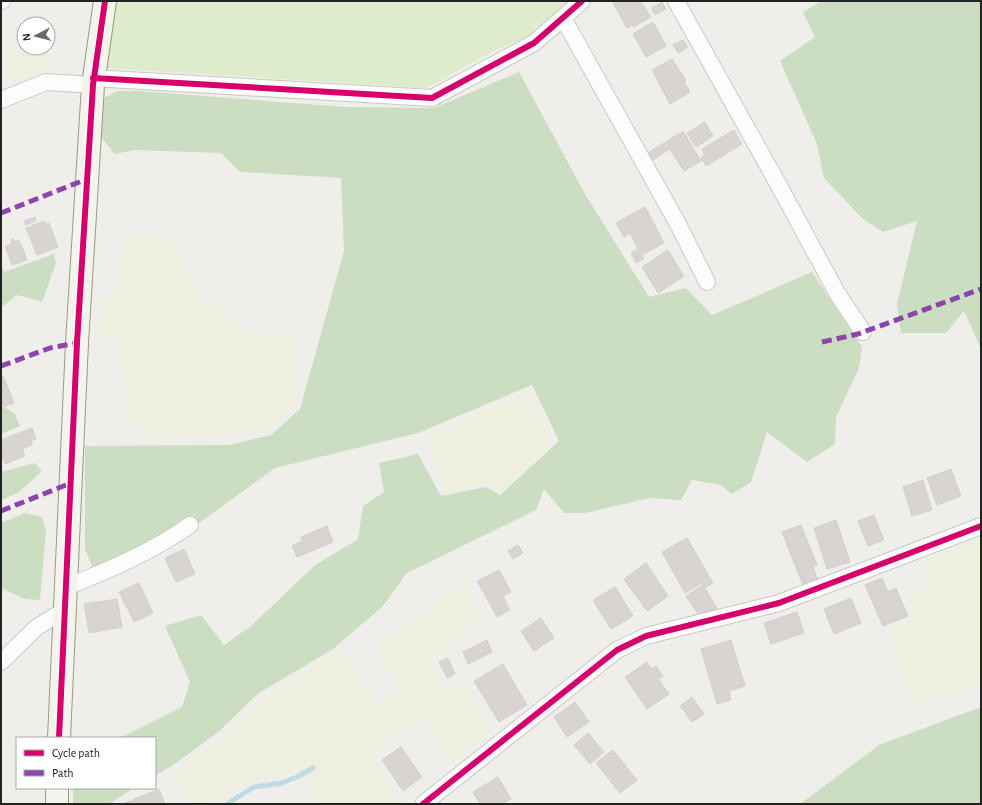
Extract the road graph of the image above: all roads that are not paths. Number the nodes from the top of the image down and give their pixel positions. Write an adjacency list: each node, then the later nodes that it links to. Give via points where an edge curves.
1 (105, 1): 5 (street)
2 (582, 1): 4 (street)
3 (676, 1): 8 (street, via 837,293)
4 (563, 18): 5 (street, via 534,43 432,98); 7 (street, via 678,224)
5 (93, 81): 6 (street, via 46,82); 11 (street, via 77,342)
6 (1, 100)
7 (707, 282)
8 (863, 332)
9 (190, 525): 11 (street, via 167,541 106,571)
10 (981, 526): 17 (street, via 779,602 646,636 617,650)
11 (66, 587): 12 (street)
12 (65, 610): 13 (street, via 38,627); 14 (street)
13 (1, 662)
14 (59, 737)
15 (57, 789): 16 (street)
16 (57, 804)
17 (423, 804)

